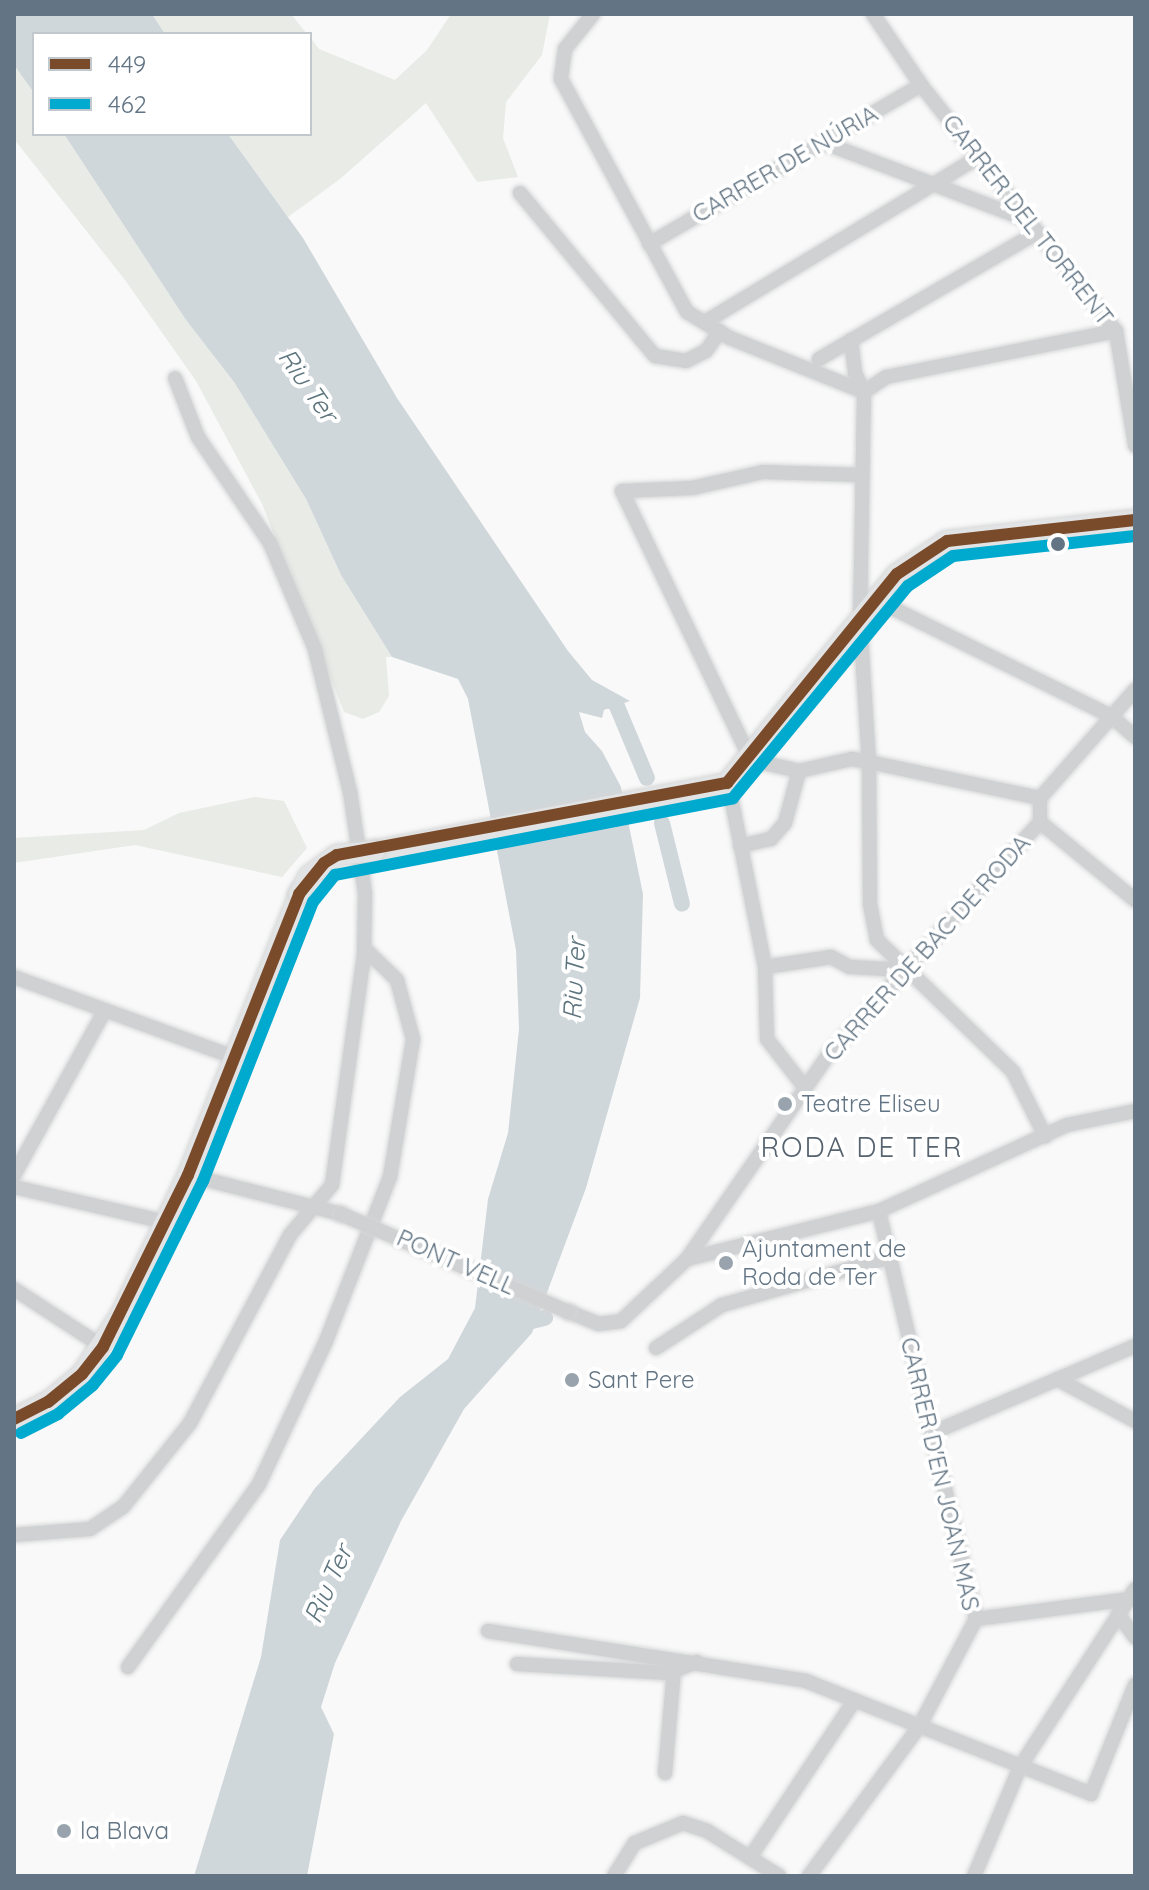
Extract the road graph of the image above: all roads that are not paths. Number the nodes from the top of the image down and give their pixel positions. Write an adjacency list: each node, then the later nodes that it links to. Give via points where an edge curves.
1 (593, 14): 10 (street, via 565,49 561,79)
2 (873, 14): 3 (street, CARRER DEL TORRENT)
3 (921, 85): 4 (street, CARRER DE NÚRIA); 5 (street, CARRER DEL TORRENT)
4 (822, 142): 6 (street); 10 (street, CARRER DE NÚRIA)
5 (978, 157): 6 (street); 8 (street, CARRER DEL TORRENT)
6 (930, 186): 8 (street); 11 (street)
7 (520, 193): 12 (street, via 655,356 686,361 706,351)
8 (1025, 219): 9 (street, CARRER DEL TORRENT)
9 (1036, 233): 13 (street, CARRER DEL TORRENT); 14 (street)
10 (649, 244): 11 (street, via 687,312)
11 (705, 322): 12 (street)
12 (720, 331): 17 (street)
13 (1116, 331): 17 (street, via 886,377); 18 (street, CARRER DEL TORRENT)
14 (851, 340): 15 (street); 17 (street, via 855,373)
15 (819, 359)
16 (175, 378): 34 (street, via 198,437 270,543 315,649 350,792 365,893)
17 (864, 392): 19 (street)
18 (1135, 445)
19 (862, 475): 22 (street); 26 (street, via 763,472 692,488 622,491)
20 (1135, 520): 21 (street, via 947,541 897,574)
21 (876, 600): 22 (street); 24 (street)
22 (860, 620): 26 (street); 27 (street)
23 (1135, 690): 24 (street)
24 (1111, 716): 25 (street); 29 (street)
25 (1135, 737)
26 (751, 760): 28 (street); 39 (street, bridge, via 739,775 715,788 337,855 309,876 299,894)
27 (869, 762): 28 (street, via 852,759); 29 (street); 36 (street, via 870,904 877,940)
28 (799, 771): 32 (street, via 785,823 771,839)
29 (1040, 798): 31 (street, CARRER DE BAC DE RODA)
30 (732, 802): 32 (street)
31 (1040, 822): 33 (street); 36 (street, CARRER DE BAC DE RODA)
32 (740, 846): 35 (street)
33 (1135, 900)
34 (364, 948): 46 (street, via 332,1185); 67 (street, via 397,980 413,1039 390,1177 326,1341 259,1484)
35 (765, 967): 36 (street, via 831,957 850,967); 40 (street, via 767,1039)
36 (904, 970): 40 (street, CARRER DE BAC DE RODA, via 829,1054); 42 (street, via 1013,1072)
37 (14, 977): 38 (street)
38 (105, 1010): 39 (street); 43 (street)
39 (237, 1058): 44 (street)
40 (806, 1089): 50 (street, CARRER DE BAC DE RODA)
41 (1135, 1111): 42 (street, via 1067,1125)
42 (1045, 1136): 47 (street)
43 (14, 1175)
44 (188, 1175): 46 (street, PONT VELL); 48 (street)
45 (14, 1187): 48 (street)
46 (318, 1207): 50 (street, PONT VELL, bridge, via 598,1324 621,1321); 59 (street, via 290,1235 190,1423 123,1507 90,1529)
47 (879, 1211): 49 (street, CARRER D'EN JOAN MAS); 50 (street)
48 (166, 1222): 53 (street)
49 (890, 1257): 54 (street, via 722,1305); 58 (street, CARRER D'EN JOAN MAS)
50 (687, 1259)
51 (14, 1289): 53 (street)
52 (1135, 1346): 55 (street)
53 (103, 1347): 56 (street, via 82,1374 48,1402)
54 (656, 1348)
55 (1057, 1379): 57 (street); 58 (street)
56 (17, 1414)
57 (1135, 1421)
58 (932, 1433): 62 (street, CARRER D'EN JOAN MAS)
59 (14, 1535)
60 (1132, 1594): 61 (street); 62 (street)
61 (1118, 1614): 64 (street); 72 (street)
62 (976, 1619): 71 (street, CARRER D'EN JOAN MAS)
63 (488, 1631): 65 (street)
64 (1135, 1637)
65 (697, 1661): 68 (street); 70 (street, via 806,1681)
66 (517, 1664): 68 (street)
67 (128, 1667)
68 (674, 1671): 73 (street)
69 (1135, 1685): 72 (street, via 1091,1794)
70 (854, 1701): 71 (street); 74 (street)
71 (919, 1727): 72 (street); 77 (street, CARRER D'EN JOAN MAS)
72 (1020, 1767): 78 (street)
73 (665, 1773)
74 (751, 1856): 75 (street, via 683,1823 635,1843); 76 (street)
75 (614, 1876)
76 (779, 1876)
77 (809, 1876)
78 (974, 1876)

